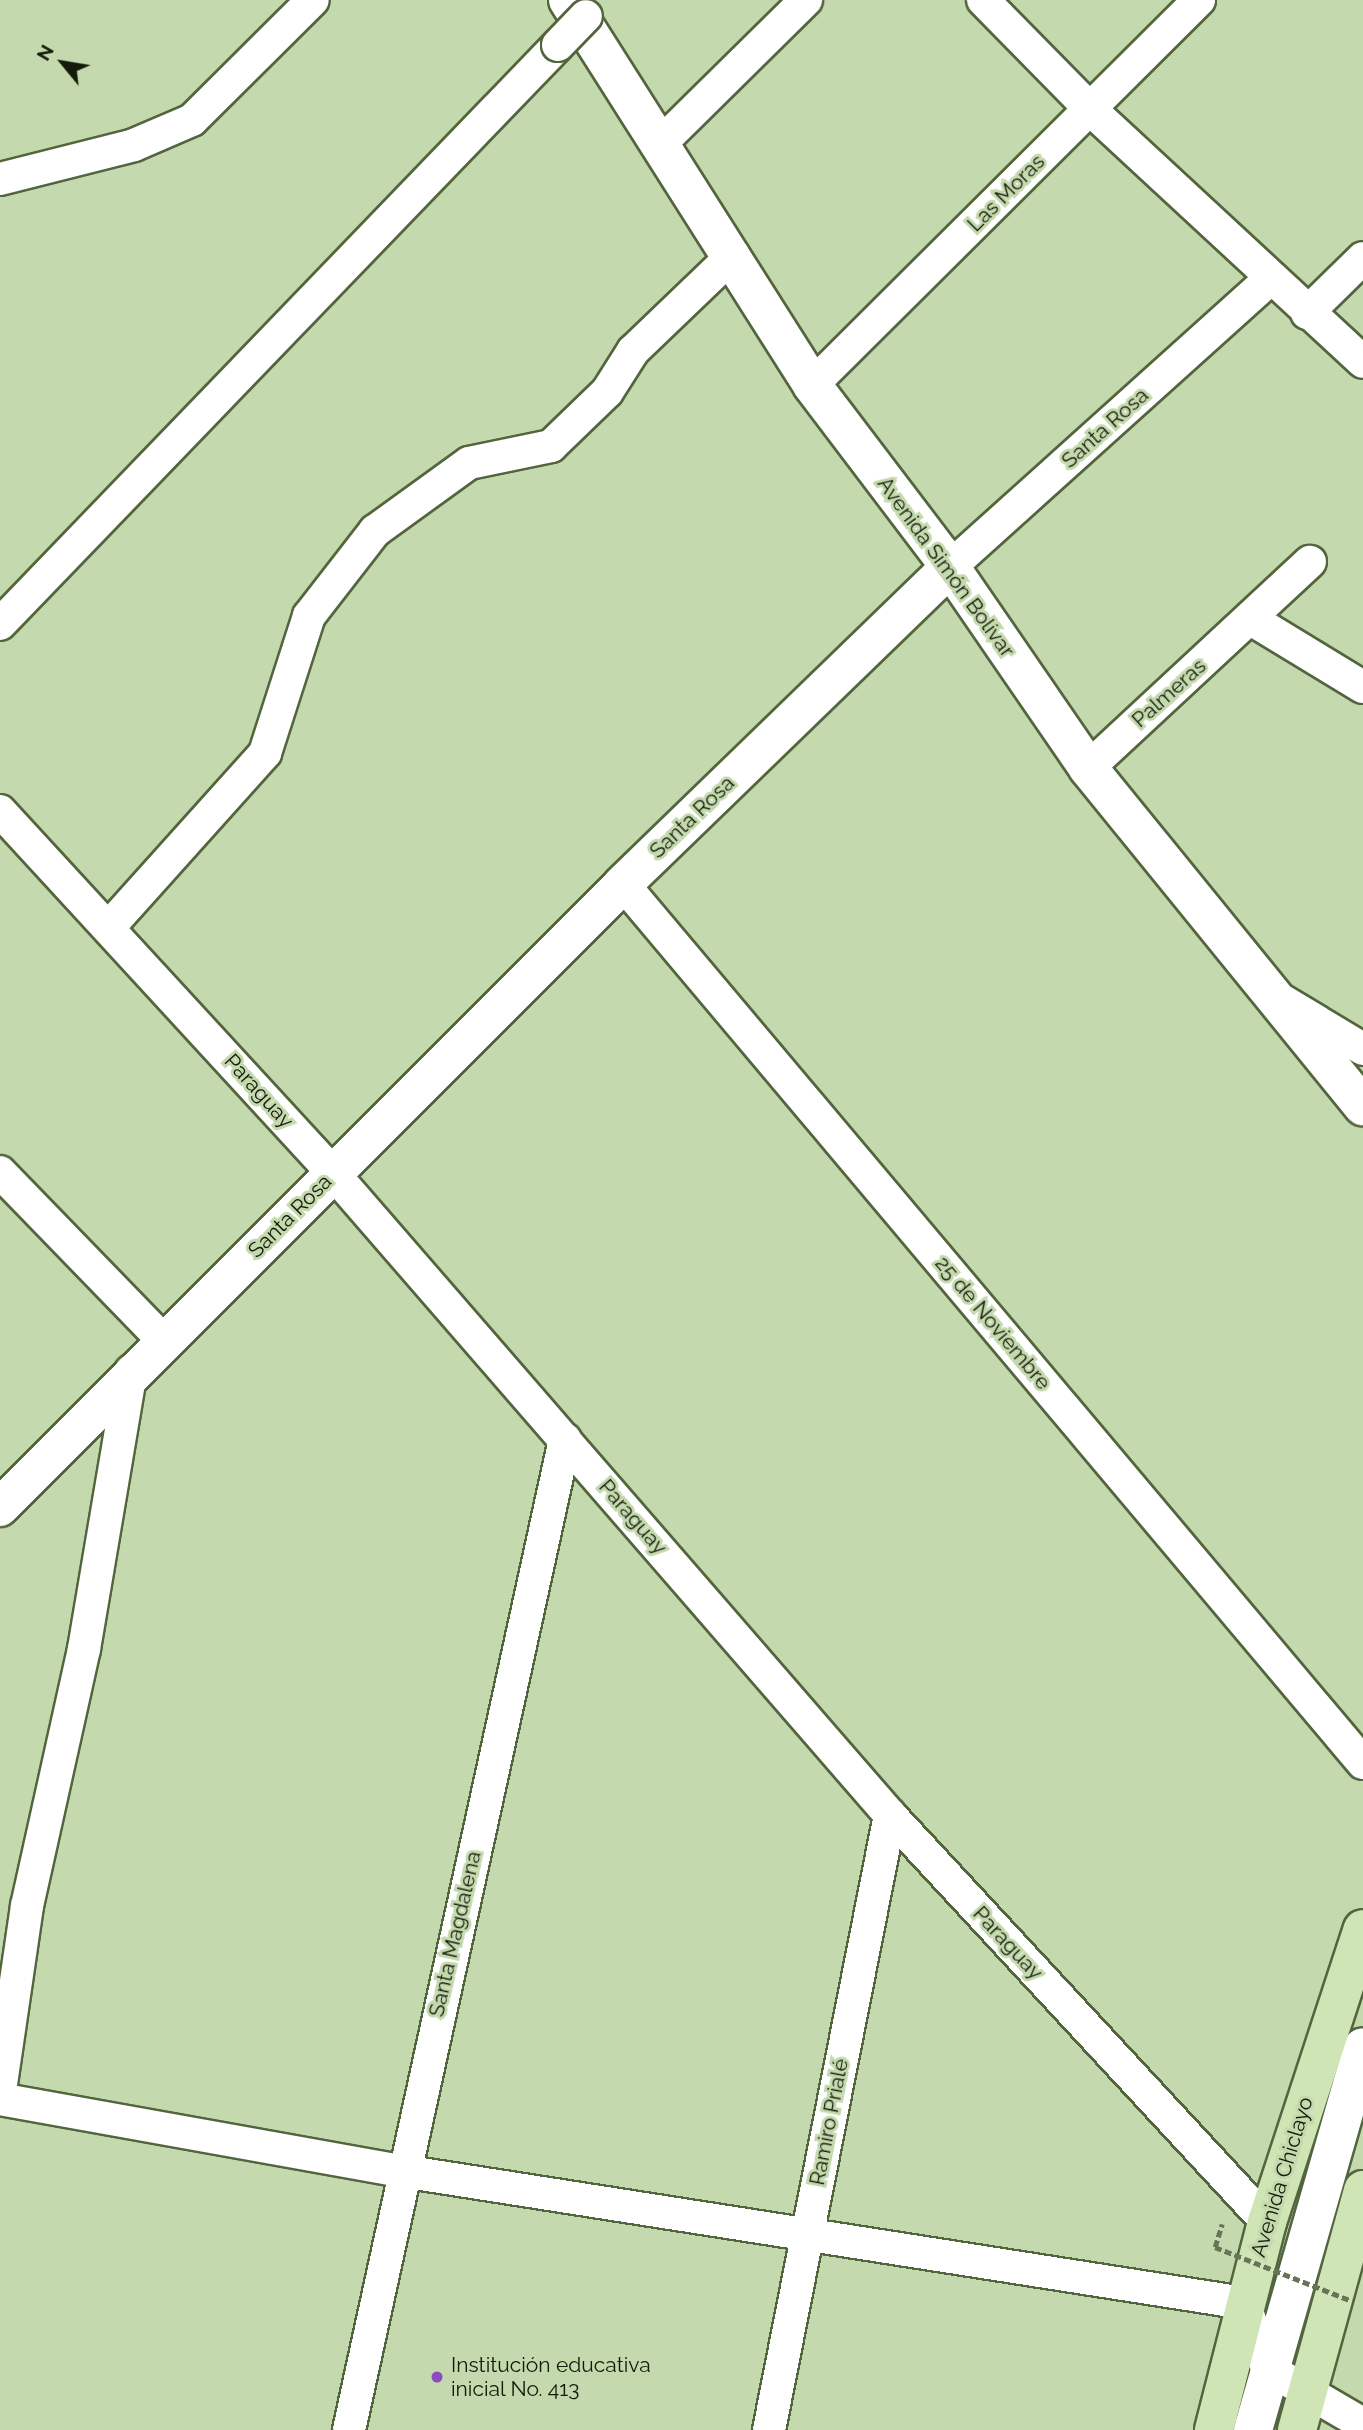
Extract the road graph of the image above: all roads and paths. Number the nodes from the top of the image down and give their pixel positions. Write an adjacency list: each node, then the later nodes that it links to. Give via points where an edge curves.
1 (313, 0): 8 (street, via 192,120 134,145)
2 (806, 0): 7 (street)
3 (983, 0): 6 (street)
4 (1199, 0): 6 (street, Las Moras)
5 (577, 8): 7 (street, Avenida Simón Bolívar); 18 (street, bridge, via 558,45)
6 (1090, 109): 11 (street); 14 (street, Las Moras)
7 (663, 141): 9 (street, Avenida Simón Bolívar)
8 (0, 178)
9 (733, 255): 14 (street, Avenida Simón Bolívar); 23 (street, via 633,351 607,392 551,446 469,463 375,531 309,616 265,753)
10 (1363, 258): 12 (street)
11 (1270, 279): 12 (street); 16 (street, Santa Rosa)
12 (1307, 313): 13 (street)
13 (1363, 362)
14 (812, 385): 16 (street, Avenida Simón Bolívar)
15 (1310, 562): 17 (street, Palmeras)
16 (950, 567): 20 (street, Avenida Simón Bolívar); 22 (street, Santa Rosa)
17 (1251, 619): 19 (street); 20 (street, Palmeras)
18 (0, 624)
19 (1363, 687)
20 (1088, 768): 24 (street, Avenida Simón Bolívar)
21 (0, 811): 23 (street, Paraguay)
22 (623, 884): 28 (street, Santa Rosa); 33 (street, 25 de Noviembre)
23 (109, 926): 28 (street, Paraguay)
24 (1273, 995): 25 (street); 26 (street, Avenida Simón Bolívar)
25 (1363, 1049)
26 (1363, 1105)
27 (0, 1172): 29 (street)
28 (333, 1173): 29 (street, Santa Rosa); 31 (street, Paraguay)
29 (165, 1342): 30 (street, Santa Rosa)
30 (131, 1371): 32 (street, Santa Rosa); 37 (street, via 84,1649 27,1906)
31 (565, 1439): 34 (street, Paraguay); 39 (street, Santa Magdalena)
32 (2, 1500)
33 (1363, 1763)
34 (890, 1815): 42 (street, Paraguay); 43 (street, Ramiro Prialé)
35 (1363, 1928): 42 (main road, Avenida Chiclayo)
36 (1363, 2047): 46 (street, Avenida Chiclayo)
37 (0, 2091)
38 (0, 2099): 39 (street)
39 (402, 2171): 43 (street); 49 (street, Santa Magdalena)
40 (1363, 2190): 47 (main road)
41 (1224, 2216): 44 (path, bridge, via 1214,2247)
42 (1267, 2222): 45 (main road, Avenida Chiclayo)
43 (807, 2237): 45 (street); 50 (street, Ramiro Prialé)
44 (1352, 2301)
45 (1244, 2303): 46 (street); 51 (main road, Avenida Chiclayo)
46 (1267, 2368): 47 (street); 52 (street, Avenida Chiclayo)
47 (1305, 2387): 48 (street); 53 (main road)
48 (1363, 2424)
49 (349, 2430)
50 (769, 2430)
51 (1214, 2430)
52 (1253, 2430)
53 (1297, 2430)

